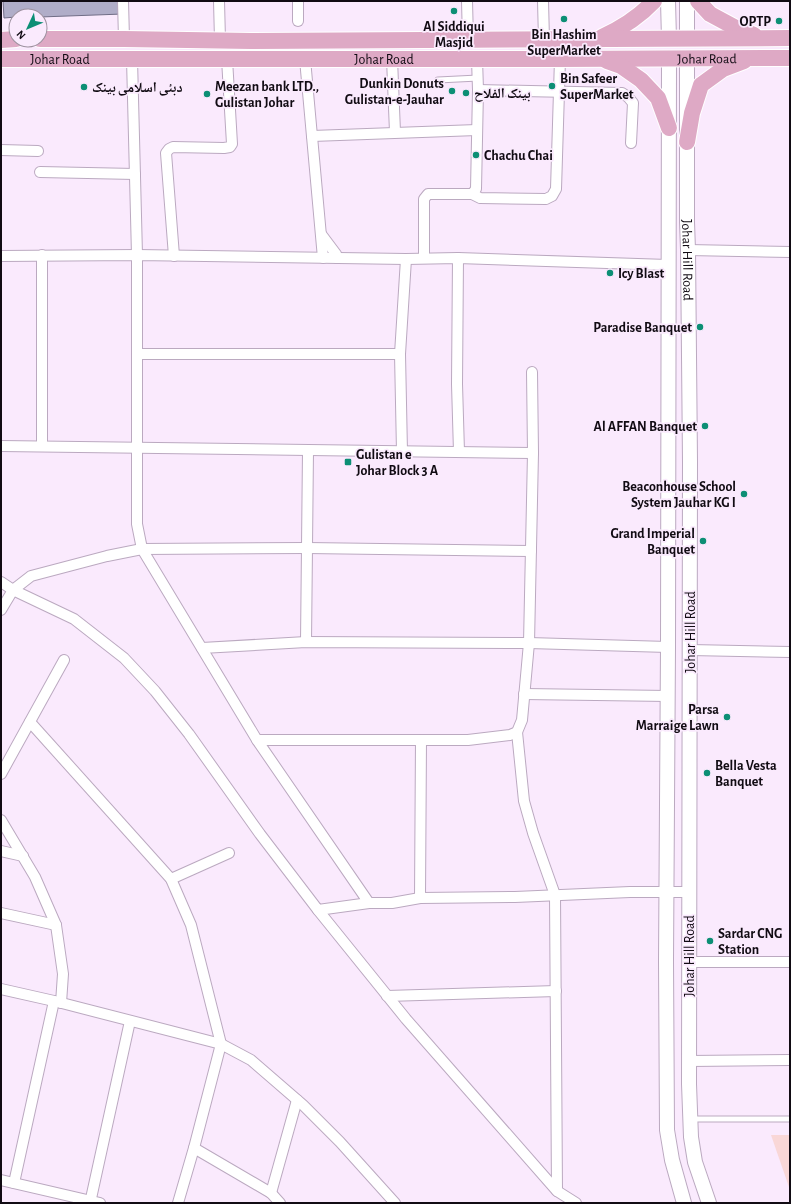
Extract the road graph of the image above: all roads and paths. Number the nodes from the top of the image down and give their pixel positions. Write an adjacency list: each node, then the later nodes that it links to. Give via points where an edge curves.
1 (123, 1): 14 (street)
2 (219, 1): 18 (street)
3 (298, 1): 10 (street)
4 (468, 1): 19 (street)
5 (543, 1): 20 (street)
6 (654, 1): 15 (main road, via 642,14)
7 (668, 1): 16 (street)
8 (687, 1): 17 (street)
9 (698, 1): 11 (main road, via 710,14 736,28)
10 (298, 21)
11 (764, 38): 12 (main road, Johar Road); 17 (main road, Johar Road)
12 (790, 38)
13 (48, 39): 14 (main road, Johar Road)
14 (124, 39): 18 (main road, Johar Road)
15 (597, 39): 16 (main road, Johar Road); 20 (main road, Johar Road)
16 (669, 39): 17 (main road, Johar Road)
17 (687, 39)
18 (220, 40): 19 (main road, Johar Road)
19 (468, 40): 20 (main road, Johar Road)
20 (544, 40)
21 (597, 58): 22 (main road, Johar Road); 32 (main road, Johar Road); 37 (main road, via 621,66 641,80 658,98)
22 (669, 58): 23 (main road, Johar Road); 37 (street, Johar Hill Road)
23 (687, 58): 24 (main road, Johar Road); 41 (street, Johar Hill Road)
24 (753, 58): 25 (main road, Johar Road); 41 (main road, via 723,69 701,85 692,113)
25 (790, 58)
26 (1, 59): 27 (main road, Johar Road)
27 (132, 59): 28 (main road, Johar Road); 48 (street)
28 (227, 59): 29 (main road, Johar Road); 56 (street, via 232,144 224,148 173,147 166,153)
29 (305, 59): 30 (main road, Johar Road); 40 (street)
30 (392, 59): 31 (main road, Johar Road); 39 (street)
31 (477, 59): 32 (main road, Johar Road); 33 (street)
32 (560, 59): 36 (street)
33 (478, 78): 34 (lane); 35 (street)
34 (438, 80)
35 (478, 90): 36 (street); 38 (street)
36 (559, 92): 42 (street, via 622,93 628,97 633,103); 49 (street, via 556,189 552,196 546,199 480,198)
37 (669, 128): 46 (street, Johar Hill Road)
38 (477, 130): 39 (street); 49 (street, via 476,189)
39 (395, 132): 40 (street)
40 (312, 136): 50 (street)
41 (687, 142): 45 (street, Johar Hill Road)
42 (631, 143)
43 (1, 150): 44 (street)
44 (38, 151)
45 (687, 167): 46 (street); 51 (street, Johar Hill Road)
46 (669, 170): 62 (street, Johar Hill Road)
47 (40, 172): 48 (street)
48 (135, 174): 54 (street)
49 (472, 194): 59 (street, via 428,194 424,199)
50 (321, 234): 57 (street); 58 (street)
51 (688, 250): 52 (street); 83 (street, Johar Hill Road)
52 (790, 252)
53 (42, 255): 54 (street); 55 (street); 67 (street)
54 (137, 255): 56 (street); 63 (street)
55 (1, 256)
56 (174, 256): 57 (street)
57 (323, 258): 58 (street)
58 (337, 258): 61 (street)
59 (424, 258): 60 (street); 61 (street)
60 (458, 258): 62 (street); 71 (street)
61 (406, 259): 64 (street)
62 (668, 265): 81 (street, Johar Hill Road)
63 (137, 354): 64 (street); 68 (street)
64 (400, 354): 70 (street)
65 (532, 372): 72 (street)
66 (1, 446): 67 (street)
67 (42, 446): 68 (street)
68 (138, 448): 69 (street); 74 (street, via 137,524)
69 (308, 450): 70 (street); 73 (street)
70 (402, 452): 71 (street)
71 (459, 452): 72 (street)
72 (533, 453): 75 (street)
73 (307, 548): 74 (street); 75 (street); 79 (street)
74 (142, 549): 77 (street, via 32,576); 82 (street)
75 (531, 551): 80 (street)
76 (1, 582): 77 (street)
77 (13, 590): 78 (street); 103 (street, via 74,619 124,658 155,691 189,734)
78 (1, 610)
79 (306, 642): 80 (street); 82 (street)
80 (529, 643): 81 (street); 86 (street)
81 (668, 647): 87 (street, Johar Hill Road)
82 (202, 648): 90 (street)
83 (690, 650): 84 (street); 99 (street, Johar Hill Road)
84 (790, 652)
85 (64, 660): 88 (street)
86 (524, 694): 87 (street); 89 (street, via 522,720)
87 (668, 696): 98 (street, Johar Hill Road)
88 (30, 722): 92 (street); 97 (street)
89 (517, 732): 91 (street, via 468,740); 100 (street, via 524,801)
90 (257, 740): 91 (street); 102 (street)
91 (421, 740): 101 (street)
92 (1, 774)
93 (1, 820): 96 (street)
94 (1, 851): 96 (street)
95 (229, 853): 97 (street)
96 (23, 856): 105 (street)
97 (171, 879): 113 (street, via 191,925)
98 (666, 892): 99 (street); 100 (street); 129 (street, Johar Hill Road, via 667,1130)
99 (689, 892): 106 (street, Johar Hill Road)
100 (555, 895): 101 (street); 109 (street)
101 (420, 898): 102 (street, via 392,903)
102 (369, 903): 103 (street)
103 (318, 910): 110 (street)
104 (1, 913): 105 (street)
105 (56, 926): 111 (street, via 63,974)
106 (689, 962): 107 (street); 115 (street, Johar Hill Road)
107 (790, 962)
108 (1, 989): 111 (street)
109 (556, 991): 110 (street); 122 (street)
110 (387, 996): 122 (street)
111 (58, 1002): 112 (street); 121 (street)
112 (130, 1021): 113 (street); 124 (street)
113 (221, 1044): 116 (street, via 251,1060); 119 (street)
114 (790, 1060): 115 (street)
115 (689, 1062): 117 (street, Johar Hill Road)
116 (297, 1100): 123 (street); 127 (street, via 340,1142)
117 (690, 1119): 118 (lane); 130 (street, Johar Hill Road, via 695,1162)
118 (790, 1119)
119 (194, 1148): 123 (street); 125 (street)
120 (1, 1180): 121 (street)
121 (14, 1183): 124 (street)
122 (557, 1191): 128 (street)
123 (271, 1193): 126 (street)
124 (93, 1202)
125 (178, 1203)
126 (280, 1203)
127 (395, 1203)
128 (576, 1203)
129 (684, 1203)
130 (709, 1203)

